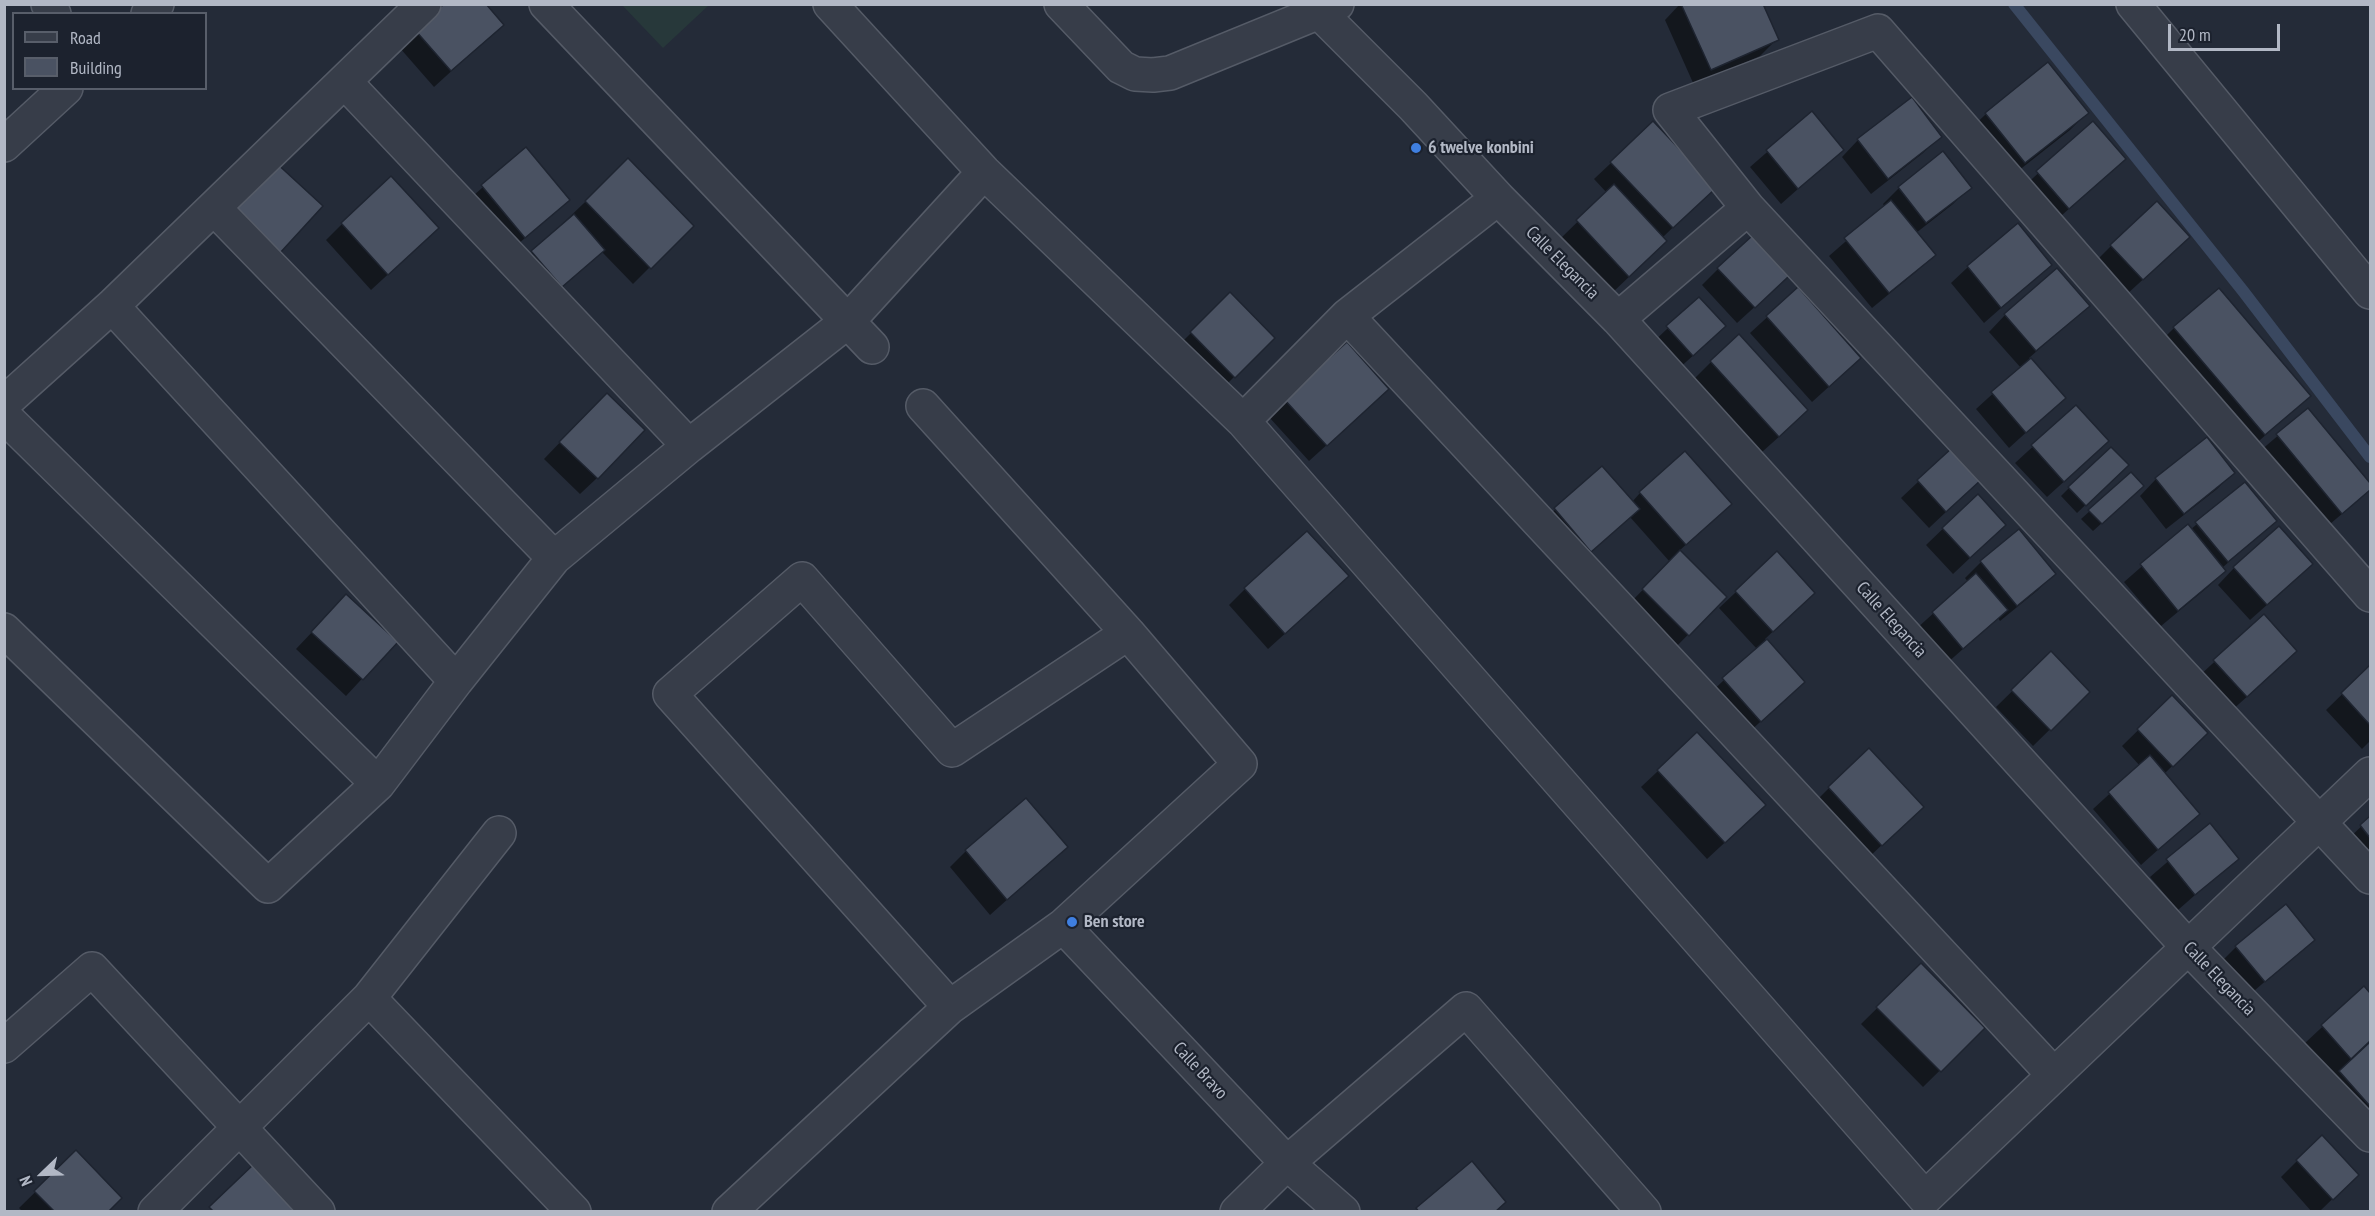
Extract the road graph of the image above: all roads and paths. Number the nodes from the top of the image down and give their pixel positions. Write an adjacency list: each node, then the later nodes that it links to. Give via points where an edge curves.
1 (424, 4): 7 (street)
2 (546, 4): 18 (street)
3 (830, 4): 10 (street)
4 (1061, 4): 6 (street, via 1121,67 1136,74 1153,75 1170,73)
5 (2133, 4): 14 (street)
6 (1322, 7): 11 (street, Calle Elegancia)
7 (345, 82): 12 (street); 24 (street)
8 (64, 90): 9 (street)
9 (4, 145)
10 (984, 172): 18 (street); 23 (street)
11 (1498, 198): 16 (street); 17 (street, Calle Elegancia)
12 (214, 208): 15 (street); 25 (street)
13 (1748, 208): 17 (street); 26 (street, via 1670,110 1878,31); 32 (street)
14 (2370, 292)
15 (112, 306): 20 (street); 29 (street)
16 (1347, 315): 23 (street); 40 (street)
17 (1618, 319): 36 (street, Calle Elegancia)
18 (848, 321): 19 (street); 24 (street)
19 (872, 346)
20 (4, 403)
21 (923, 406): 28 (street)
22 (4, 416): 31 (street)
23 (1243, 421): 40 (street, via 1925,1198)
24 (689, 446): 25 (street)
25 (554, 558): 29 (street)
26 (2370, 595)
27 (4, 630): 31 (street, via 268,886)
28 (1128, 633): 35 (street, via 1240,764); 38 (street, via 952,750 802,579 670,694)
29 (456, 681): 31 (street)
30 (2370, 774): 32 (street)
31 (378, 784)
32 (2320, 822): 34 (street); 36 (street)
33 (499, 833): 37 (street)
34 (2370, 877)
35 (1063, 926): 38 (street); 43 (street, Calle Bravo)
36 (2188, 947): 40 (street); 42 (street, Calle Elegancia)
37 (369, 998): 41 (street); 46 (street)
38 (950, 1007): 47 (street)
39 (4, 1046): 41 (street, via 92,969)
40 (2054, 1075)
41 (239, 1128): 44 (street); 45 (street)
42 (2370, 1135)
43 (1287, 1163): 48 (street); 49 (street, Calle Bravo); 50 (street, via 1466,1009)
44 (155, 1212)
45 (318, 1212)
46 (574, 1212)
47 (729, 1212)
48 (1237, 1212)
49 (1343, 1212)
50 (1644, 1212)

